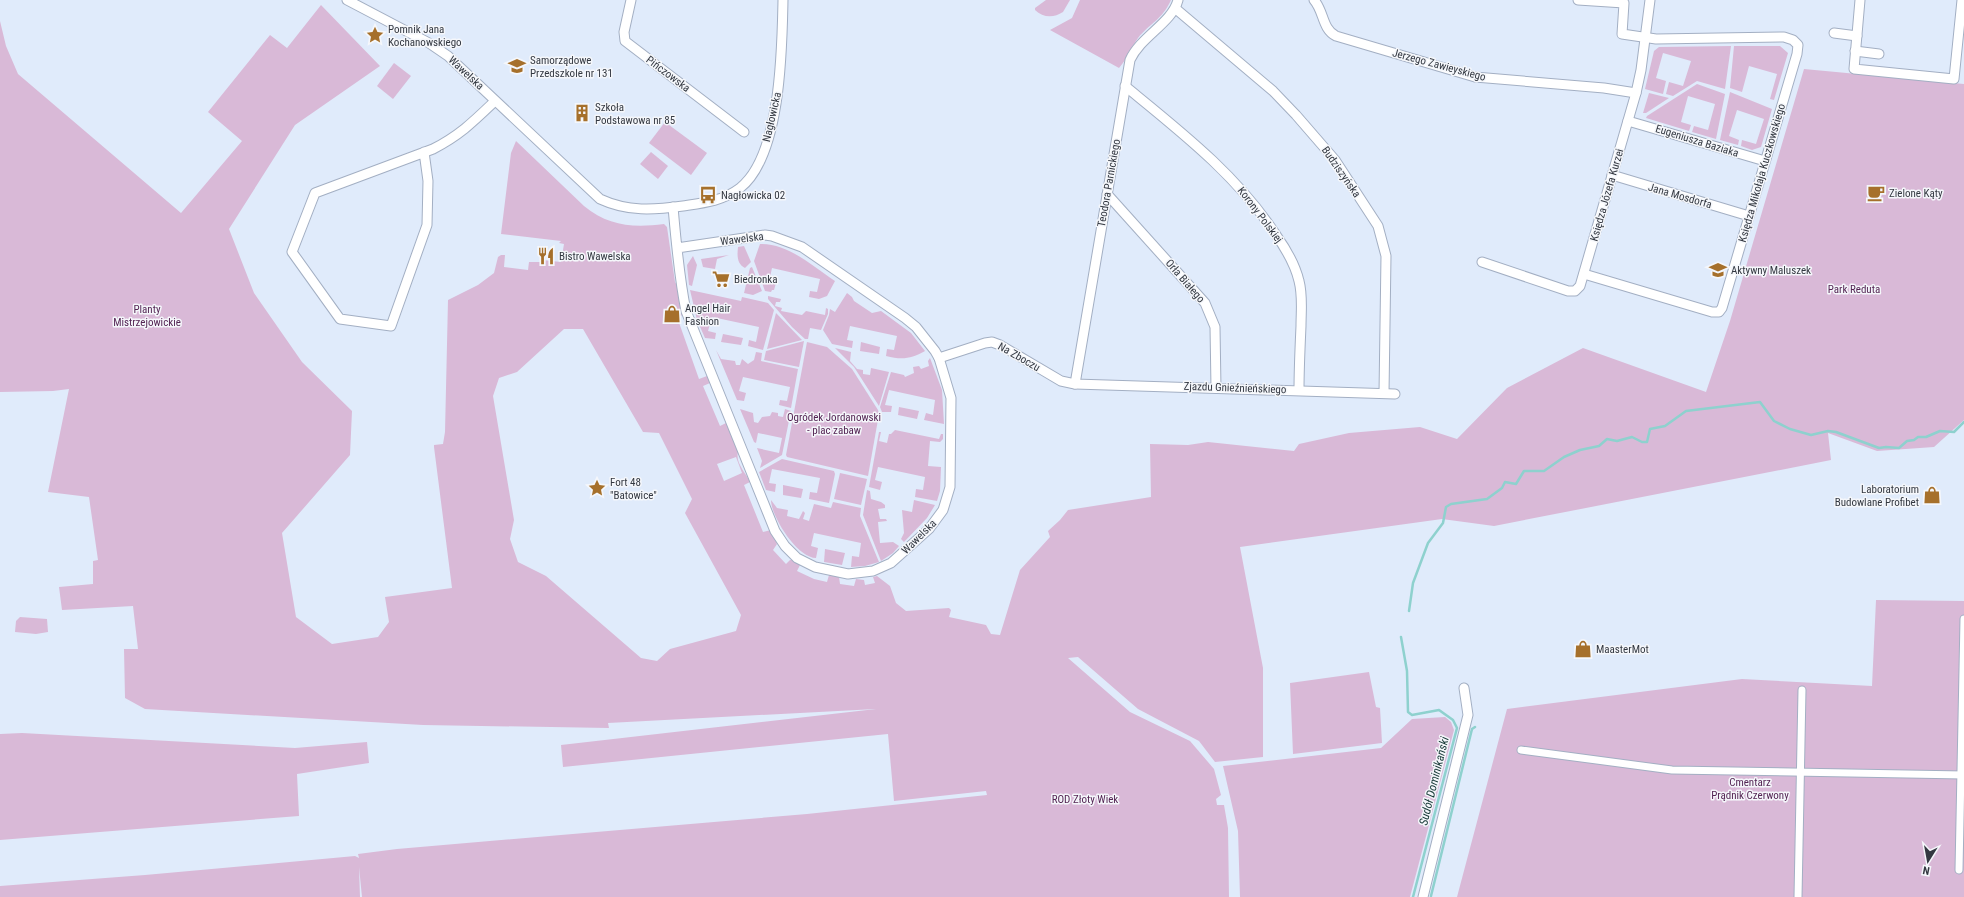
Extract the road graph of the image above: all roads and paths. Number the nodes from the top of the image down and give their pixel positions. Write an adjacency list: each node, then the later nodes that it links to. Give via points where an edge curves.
1 (348, 0): 18 (street, Wawelska, via 429,43 448,56)
2 (631, 0): 20 (street, Pińczowska, via 624,32 625,41)
3 (783, 0): 25 (street, Nagłowicka, via 782,52 777,98 760,164 739,189 717,200)
4 (1178, 0): 10 (street)
5 (1314, 0): 17 (street, Jerzego Zawieyskiego, via 1329,32 1336,36 1468,75 1485,79 1604,88)
6 (1578, 0): 13 (street, via 1624,3 1622,34)
7 (1650, 0): 13 (street, Księdza Józefa Kurzei)
8 (1860, 0): 12 (street)
9 (1962, 0): 14 (street, via 1954,78 1854,70)
10 (1176, 9): 16 (street, Teodora Parnickiego, via 1134,52); 35 (street, Budziszyńska, via 1273,91 1296,114 1335,160 1378,226 1386,256)
11 (1834, 33): 12 (street)
12 (1857, 36): 14 (street)
13 (1646, 38): 17 (street, Księdza Józefa Kurzei); 22 (street, Księdza Mikołaja Kuczkowskiego, via 1784,37 1798,45)
14 (1855, 52): 15 (street)
15 (1879, 54)
16 (1125, 86): 24 (street, Teodora Parnickiego); 34 (street, Korony Polskiej, via 1228,175 1269,224 1285,248 1300,282)
17 (1636, 94): 19 (street, Księdza Józefa Kurzei)
18 (494, 101): 21 (street, via 461,133); 26 (street, Wawelska, via 600,200 628,209)
19 (1628, 121): 22 (street, Eugeniusza Baziaka); 23 (street, Księdza Józefa Kurzei)
20 (744, 132)
21 (424, 152): 21 (street, via 315,193 292,252 340,319 391,326 427,225 428,181)
22 (1765, 161): 27 (street, Księdza Mikołaja Kuczkowskiego)
23 (1612, 176): 27 (street, Jana Mosdorfa); 30 (street, Księdza Józefa Kurzei)
24 (1107, 194): 32 (street, Teodora Parnickiego); 33 (street, Orła Białego, via 1205,303 1216,333)
25 (705, 202): 26 (street, Wawelska)
26 (673, 207): 28 (street, Wawelska)
27 (1749, 216): 30 (street, Księdza Mikołaja Kuczkowskiego, via 1719,312)
28 (677, 248): 31 (street, Wawelska, via 765,235 788,241 802,247 905,318 927,339); 31 (street, Wawelska, via 684,300 697,342 775,531 797,558 815,567 848,574 873,571 891,563 929,529 943,510 950,487 951,398)
29 (1482, 262): 30 (street, Księdza Józefa Kurzei, via 1568,292 1575,291 1580,286)
30 (1584, 274)
31 (939, 358): 32 (street, Na Zboczu, via 992,342 1061,381)
32 (1075, 384): 33 (street, Zjazdu Gnieźnieńskiego)
33 (1216, 388): 34 (street, Zjazdu Gnieźnieńskiego)
34 (1299, 390): 35 (street, Zjazdu Gnieźnieńskiego)
35 (1384, 393): 36 (street, Zjazdu Gnieźnieńskiego)
36 (1395, 394)
37 (1964, 619): 42 (street)
38 (1464, 688): 44 (street, via 1468,715)
39 (1802, 690): 41 (street)
40 (1521, 750): 41 (street, via 1672,770)
41 (1800, 773): 42 (street); 45 (street)
42 (1962, 775): 43 (street)
43 (1959, 870)
44 (1422, 897)
45 (1798, 897)

